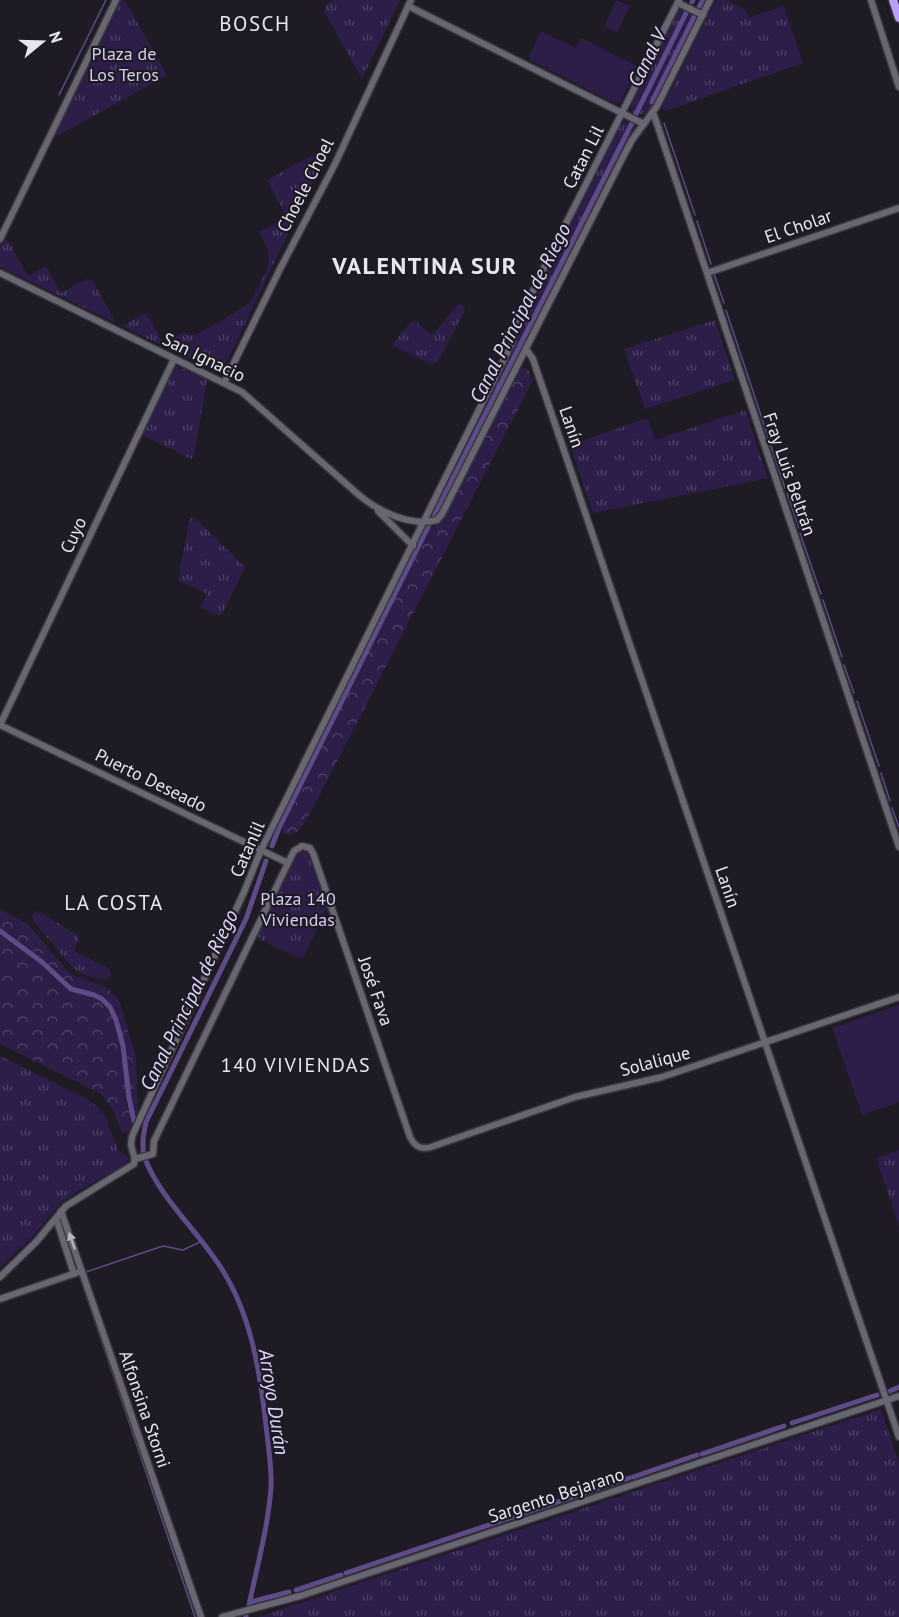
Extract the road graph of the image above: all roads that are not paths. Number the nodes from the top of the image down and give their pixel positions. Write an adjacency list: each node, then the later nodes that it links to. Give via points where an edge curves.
1 (116, 0): 14 (street)
2 (710, 0): 7 (street)
3 (871, 0): 9 (street)
4 (893, 0): 8 (highway)
5 (679, 1): 7 (street); 11 (street, Catan Lil)
6 (410, 3): 11 (street); 19 (street, Choele Choel, via 335,164)
7 (703, 15): 10 (street)
8 (899, 18)
9 (899, 87)
10 (653, 112): 12 (street); 16 (street, Fray Luis Beltrán)
11 (623, 113): 12 (street); 21 (street, Catan Lil, via 548,259 515,328 513,342)
12 (644, 124): 17 (street, via 622,159)
13 (899, 208): 16 (street, El Cholar)
14 (0, 239)
15 (0, 273): 18 (street, San Ignacio)
16 (707, 273): 24 (street, Fray Luis Beltrán)
17 (526, 349): 21 (street, via 442,514 437,520); 28 (street, Lanín, via 534,362)
18 (174, 359): 19 (street, San Ignacio); 23 (street, Cuyo)
19 (224, 383): 20 (street, San Ignacio, via 251,399)
20 (371, 504): 21 (street, San Ignacio, via 393,515); 22 (street, San Ignacio)
21 (425, 521): 22 (street, Catanlil)
22 (413, 546): 25 (street, Catanlil)
23 (0, 725): 25 (street, Puerto Deseado)
24 (899, 847)
25 (261, 850): 26 (street, Puerto Deseado); 30 (street, Catanlil, via 133,1134 130,1148)
26 (288, 863): 29 (street, José Fava, via 296,849 304,846 313,853 410,1137); 30 (street, via 154,1141 153,1154)
27 (899, 997): 28 (street, Solalique)
28 (765, 1042): 29 (street, Solalique, via 656,1079 584,1094 428,1148); 38 (street, Lanín)
29 (418, 1148)
30 (135, 1159): 31 (street, via 133,1165)
31 (61, 1211): 32 (street); 33 (street, Alfonsina Storni, one-way to 31)
32 (56, 1218): 34 (street); 35 (street)
33 (82, 1271): 34 (street); 40 (street, Alfonsina Storni)
34 (74, 1274): 36 (street)
35 (0, 1277)
36 (0, 1299)
37 (899, 1396): 38 (street, Sargento Bejarano)
38 (887, 1400): 39 (street, Lanín); 41 (street, Sargento Bejarano, via 300,1596)
39 (899, 1437)
40 (201, 1617)
41 (222, 1617)

